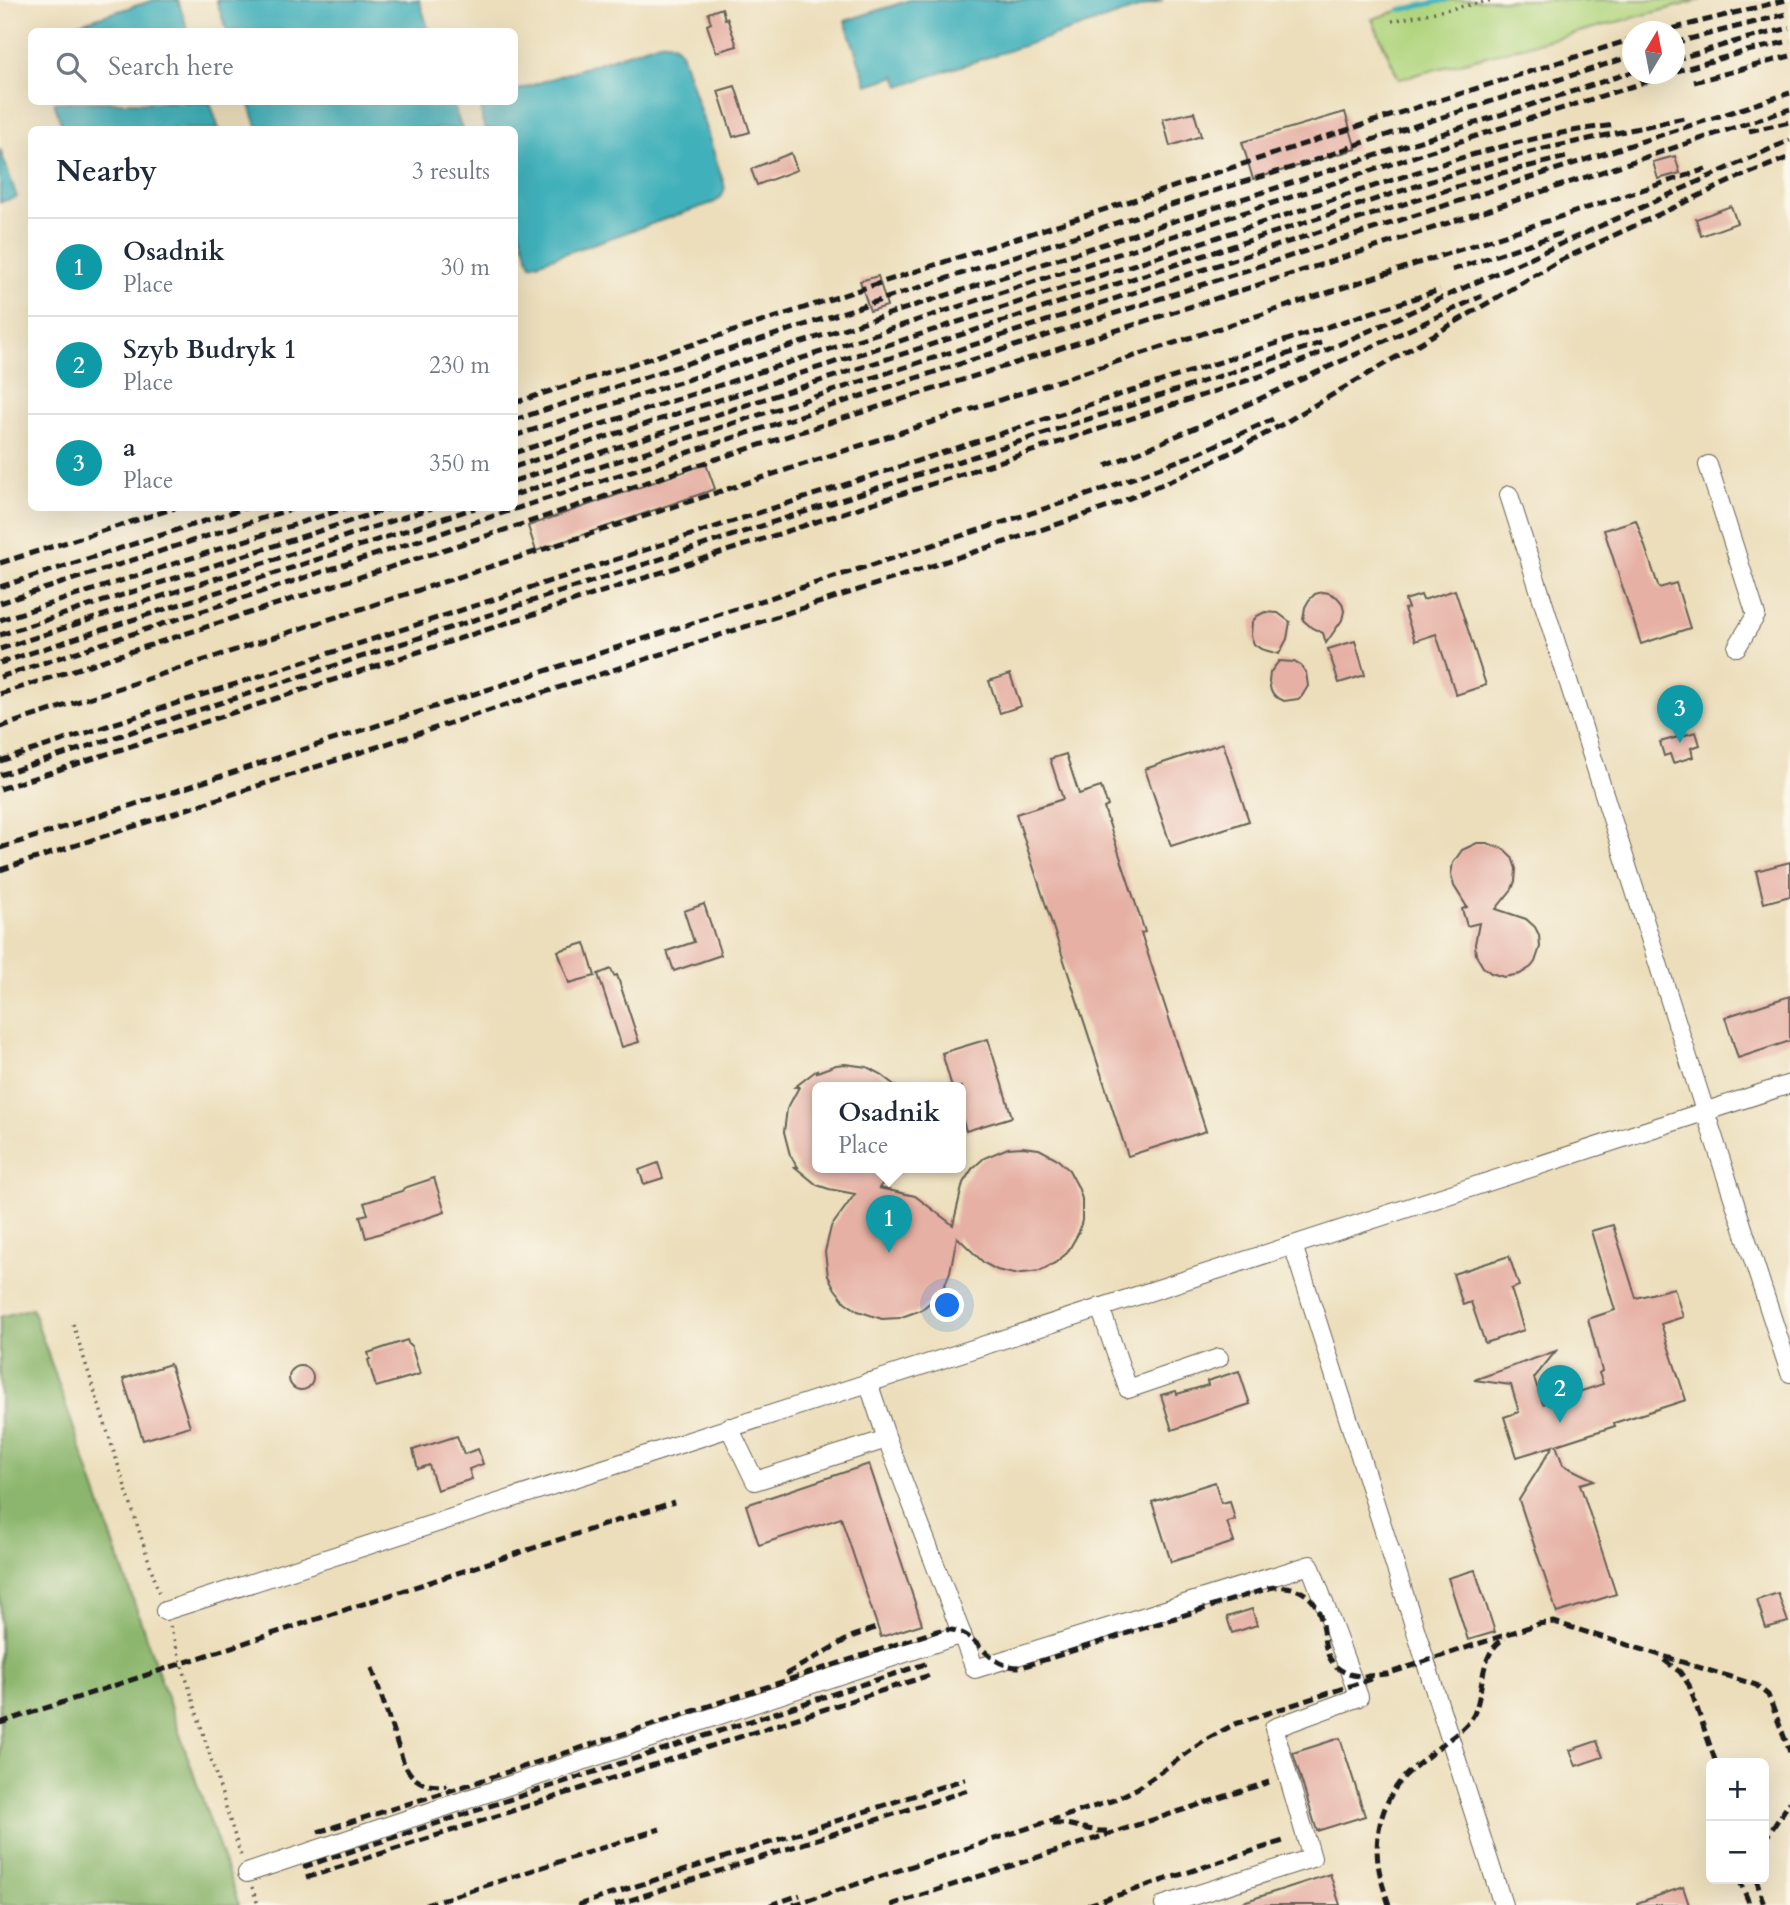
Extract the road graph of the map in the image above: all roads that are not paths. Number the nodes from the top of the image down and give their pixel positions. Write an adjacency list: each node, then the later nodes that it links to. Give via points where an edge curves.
1 (1708, 465): 3 (lane, via 1756,615)
2 (1509, 495): 5 (lane)
3 (1737, 647)
4 (1790, 1084): 5 (lane)
5 (1705, 1111): 6 (lane); 9 (lane)
6 (1293, 1245): 7 (lane); 17 (lane)
7 (1100, 1307): 8 (lane, via 1128,1390); 10 (lane)
8 (1219, 1359)
9 (1790, 1373)
10 (868, 1382): 11 (lane); 12 (lane)
11 (729, 1427): 12 (lane, via 755,1481); 13 (lane)
12 (887, 1439): 14 (lane)
13 (165, 1611)
14 (961, 1634): 15 (lane); 16 (lane, via 975,1669 1310,1565 1359,1697 1274,1728 1312,1858)
15 (247, 1873)
16 (1164, 1905)
17 (1503, 1905)

